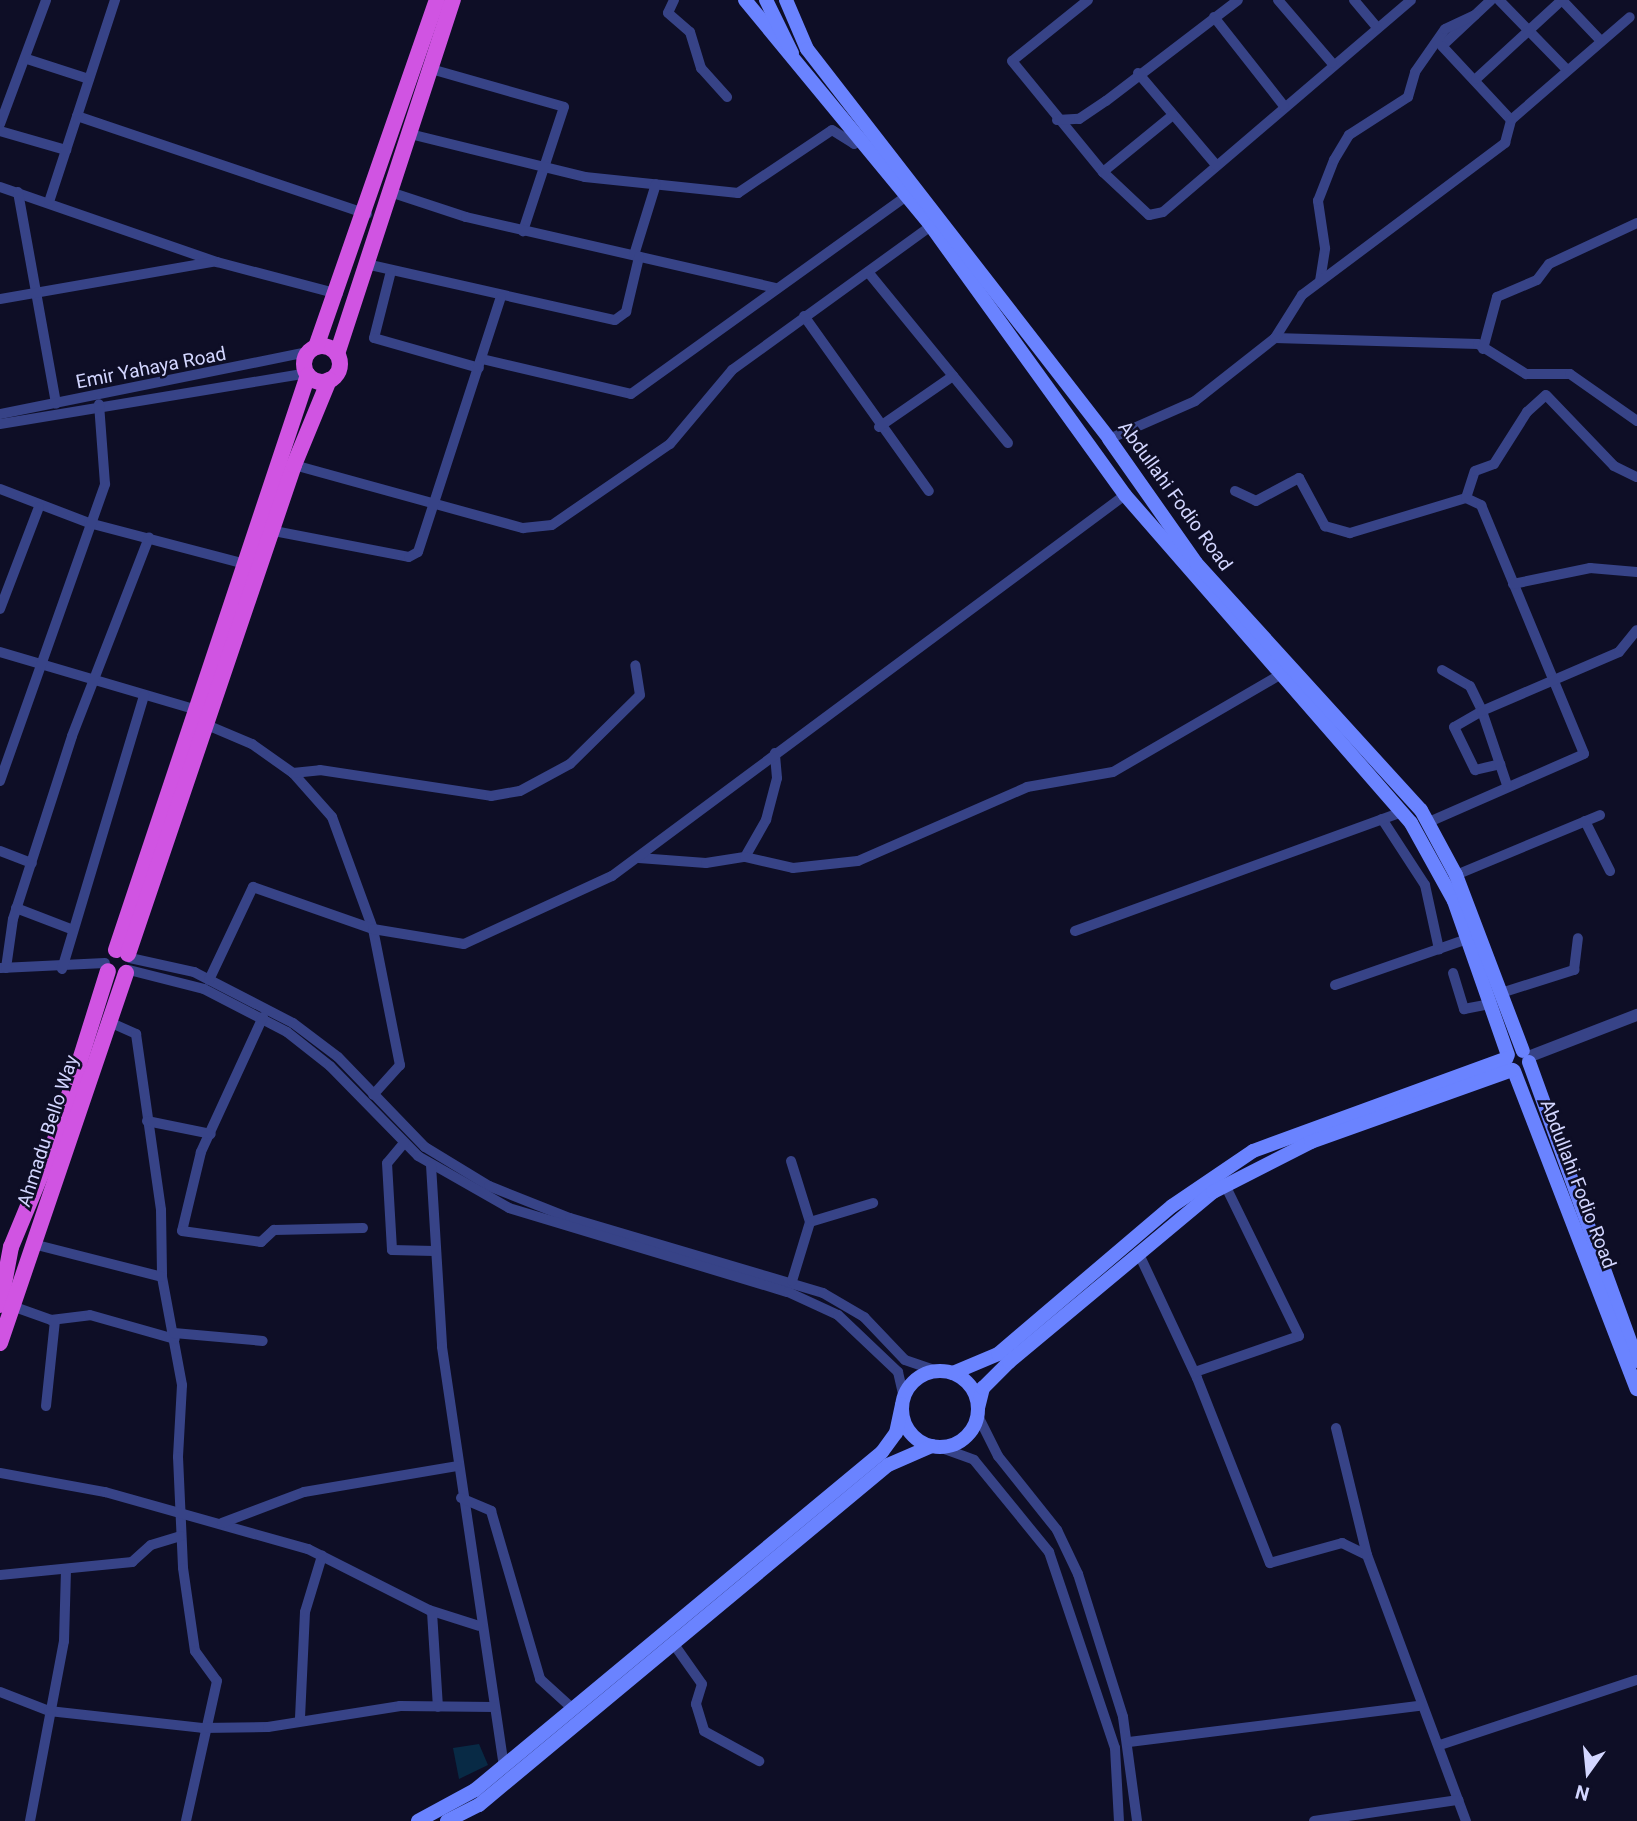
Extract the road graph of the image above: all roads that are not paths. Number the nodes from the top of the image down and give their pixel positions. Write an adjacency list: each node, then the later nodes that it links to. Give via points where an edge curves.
1 (46, 0): 25 (street)
2 (115, 0): 31 (street)
3 (437, 0): 53 (highway)
4 (453, 0): 28 (highway)
5 (674, 0): 33 (street, via 668,13 690,32 701,68)
6 (745, 0): 26 (main road, Abdullahi Fodio Road)
7 (766, 0): 21 (main road)
8 (1088, 0): 37 (street, via 1012,61)
9 (1238, 0): 18 (street)
10 (1278, 0): 27 (street)
11 (1354, 0): 20 (street)
12 (1411, 0): 20 (street)
13 (1491, 0): 17 (street)
14 (1499, 0): 22 (street)
15 (1562, 0): 22 (street); 23 (street)
16 (787, 1): 24 (main road)
17 (1475, 16): 32 (street, via 1443,46); 62 (street, via 1444,29 1415,72 1408,97 1349,135 1334,160 1318,201 1325,248)
18 (1214, 17): 30 (street); 34 (street)
19 (1630, 17): 23 (street)
20 (1377, 27): 27 (street)
21 (781, 28): 24 (main road); 26 (main road)
22 (1529, 30): 29 (street); 32 (street)
23 (1599, 39): 29 (street)
24 (807, 49): 83 (main road, Abdullahi Fodio Road)
25 (27, 59): 31 (street); 39 (street)
26 (796, 61): 42 (main road, Abdullahi Fodio Road)
27 (1332, 63): 34 (street)
28 (431, 69): 41 (highway); 45 (street, via 561,102 564,115)
29 (1566, 69): 38 (street)
30 (1138, 73): 35 (street); 37 (street, via 1079,119)
31 (89, 79): 36 (street)
32 (1476, 79): 38 (street)
33 (727, 97)
34 (1284, 106): 44 (street)
35 (1173, 115): 44 (street); 46 (street)
36 (77, 116): 43 (street); 53 (street)
37 (1057, 120): 46 (street)
38 (1511, 120): 62 (street, via 1505,143)
39 (0, 124)
40 (0, 131): 43 (street)
41 (410, 134): 45 (street); 50 (highway)
42 (864, 138): 47 (street, via 854,144 832,130 744,193); 51 (main road, Abdullahi Fodio Road)
43 (65, 150): 52 (street)
44 (1216, 165): 46 (street, via 1154,215 1136,209)
45 (544, 167): 47 (street); 56 (street)
46 (1103, 172)
47 (656, 184): 57 (street)
48 (0, 187): 49 (street)
49 (18, 192): 52 (street); 64 (street)
50 (390, 192): 56 (street); 59 (highway)
51 (908, 195): 55 (main road, Abdullahi Fodio Road); 63 (street)
52 (49, 202): 58 (street)
53 (367, 214): 65 (highway)
54 (1637, 223): 70 (street, via 1497,297)
55 (931, 226): 61 (street); 90 (main road, Abdullahi Fodio Road)
56 (523, 231): 57 (street)
57 (636, 256): 63 (street); 66 (street, via 626,312 615,320)
58 (217, 262): 64 (street); 65 (street)
59 (366, 264): 60 (street); 72 (highway)
60 (391, 271): 66 (street); 73 (street, via 374,338)
61 (868, 272): 68 (street); 75 (street)
62 (1320, 281): 69 (street, via 1292,306)
63 (775, 288): 73 (street, via 631,394)
64 (36, 293): 67 (street); 77 (street)
65 (338, 294): 71 (highway)
66 (500, 297): 73 (street)
67 (0, 299)
68 (804, 316): 82 (street); 92 (street, via 712,389 670,444 552,525 523,528)
69 (1275, 338): 70 (street, via 1398,339); 83 (street, via 1195,401)
70 (1483, 349): 80 (street, via 1526,374 1570,374)
71 (312, 350): 72 (highway); 74 (highway); 77 (street, Emir Yahaya Road)
72 (337, 354): 76 (highway, via 338,372)
73 (480, 363): 92 (street)
74 (307, 374): 76 (highway); 78 (street, Emir Yahaya Road); 97 (highway)
75 (953, 376): 82 (street); 84 (street)
76 (329, 380): 85 (highway)
77 (56, 404): 79 (street, Emir Yahaya Road)
78 (99, 404): 81 (street, Emir Yahaya Road); 94 (street, via 105,484)
79 (0, 414)
80 (1637, 421)
81 (0, 424)
82 (879, 427): 88 (street)
83 (1109, 439): 121 (main road, Abdullahi Fodio Road, via 1196,564)
84 (1008, 443)
85 (294, 465): 92 (street); 95 (highway)
86 (1637, 477): 91 (street, via 1614,466 1546,395 1527,412 1494,464 1475,471)
87 (0, 489): 93 (street)
88 (929, 491)
89 (1235, 491): 91 (street, via 1256,501 1299,478 1325,526 1350,533)
90 (1125, 495): 106 (main road, Abdullahi Fodio Road); 112 (street)
91 (1466, 498): 99 (street, via 1481,505)
92 (430, 503): 95 (street, via 418,552 409,557)
93 (39, 507): 94 (street); 100 (street)
94 (89, 523): 96 (street); 104 (street)
95 (274, 531): 111 (highway)
96 (149, 537): 97 (street); 107 (street)
97 (250, 565): 111 (highway)
98 (1637, 572): 99 (street, via 1590,568)
99 (1513, 584): 108 (street)
100 (0, 609)
101 (1637, 630): 108 (street, via 1619,652)
102 (0, 652): 104 (street)
103 (635, 665): 114 (street, via 640,695 570,764 520,791 491,796 320,771)
104 (38, 667): 107 (street); 115 (street)
105 (1442, 670): 110 (street, via 1469,686)
106 (1278, 676): 117 (main road, Abdullahi Fodio Road); 123 (street, via 1113,772 1027,787 858,861 793,868)
107 (94, 682): 109 (street); 125 (street)
108 (1555, 685): 110 (street); 116 (street, via 1584,754)
109 (144, 695): 111 (street); 129 (street)
110 (1482, 711): 113 (street); 113 (street, via 1454,727 1475,770)
111 (204, 718): 114 (street); 135 (highway)
112 (775, 753): 123 (street, via 777,779 766,820); 124 (street)
113 (1500, 764): 116 (street)
114 (293, 773): 130 (street, via 332,817)
115 (0, 780)
116 (1507, 785): 121 (street)
117 (1402, 812): 119 (street); 133 (main road, Abdullahi Fodio Road, via 1434,862)
118 (1600, 815): 120 (street)
119 (1382, 819): 131 (street); 134 (street, via 1425,885)
120 (1585, 821): 126 (street); 127 (street)
121 (1429, 822): 127 (main road, Abdullahi Fodio Road)
122 (0, 851): 125 (street)
123 (745, 857): 124 (street, via 706,863)
124 (639, 858): 130 (street, via 464,943)
125 (32, 863): 128 (street)
126 (1610, 871)
127 (1456, 875): 141 (main road, Abdullahi Fodio Road)
128 (16, 908): 129 (street); 136 (street)
129 (71, 929): 137 (street)
130 (373, 929): 139 (street, via 253,887); 148 (street, via 400,1065)
131 (1075, 930)
132 (1578, 938): 141 (street, via 1574,970)
133 (1467, 939): 134 (street); 142 (main road, Abdullahi Fodio Road)
134 (1439, 949): 140 (street)
135 (120, 963): 137 (street); 139 (street, via 147,957); 144 (street, via 191,984); 145 (highway, Ahmadu Bello Way); 159 (highway, Ahmadu Bello Way, via 54,1143)
136 (3, 968): 137 (street)
137 (62, 969)
138 (1453, 974): 142 (street, via 1464,1009)
139 (209, 980): 148 (street, via 312,1036)
140 (1335, 985)
141 (1502, 993): 146 (main road, Abdullahi Fodio Road)
142 (1490, 1004): 147 (main road, Abdullahi Fodio Road)
143 (1637, 1015): 146 (street)
144 (263, 1017): 150 (street); 151 (street, via 324,1060)
145 (107, 1021): 149 (street, via 136,1034); 158 (highway, Ahmadu Bello Way)
146 (1527, 1057): 147 (main road); 169 (main road, Abdullahi Fodio Road)
147 (1510, 1064): 154 (main road, via 1311,1142); 172 (main road, via 1253,1151 1172,1206 998,1354); 173 (main road, Abdullahi Fodio Road)
148 (373, 1095): 163 (street, via 425,1147 513,1198)
149 (146, 1121): 150 (street); 162 (street, via 161,1210)
150 (211, 1134): 157 (street, via 187,1197 184,1234 261,1242 274,1230)
151 (404, 1143): 153 (street); 160 (street, via 387,1163 392,1250)
152 (791, 1161): 156 (street)
153 (431, 1165): 160 (street); 174 (street, via 533,1218 819,1304 856,1328 887,1360 902,1378)
154 (1225, 1185): 161 (main road); 171 (street, via 1299,1336)
155 (873, 1203): 156 (street)
156 (810, 1222): 163 (street)
157 (363, 1228)
158 (33, 1244): 162 (street); 164 (highway, Ahmadu Bello Way)
159 (6, 1245): 164 (highway, Ahmadu Bello Way)
160 (433, 1251): 179 (street)
161 (1139, 1252): 171 (street); 176 (main road, via 997,1373 983,1388)
162 (162, 1277): 166 (street)
163 (792, 1281): 170 (street, via 844,1303 905,1360)
164 (6, 1305): 165 (street); 168 (highway, Ahmadu Bello Way)
165 (55, 1320): 166 (street, via 90,1315); 175 (street)
166 (175, 1336): 167 (street); 182 (street, via 183,1385)
167 (263, 1341)
168 (0, 1343)
169 (1637, 1361)
170 (937, 1371): 172 (main road); 174 (main road, via 916,1379)
171 (1195, 1372): 185 (street, via 1270,1563 1342,1543)
172 (953, 1373): 176 (main road, via 971,1387)
173 (1637, 1389)
174 (903, 1401): 178 (main road, via 907,1426); 197 (main road, via 896,1433 882,1452)
175 (46, 1406)
176 (978, 1412): 178 (main road, via 964,1438); 201 (street, via 987,1440 1058,1530 1072,1560)
177 (1336, 1428): 185 (street)
178 (936, 1446): 191 (main road, via 888,1465); 214 (street, via 974,1460 1049,1552 1115,1748)
179 (457, 1466): 181 (street); 183 (street, via 320,1488)
180 (0, 1473): 182 (street)
181 (461, 1498): 190 (street); 197 (street, via 491,1511 540,1679)
182 (180, 1512): 183 (street); 184 (street)
183 (222, 1523): 186 (street)
184 (181, 1535): 187 (street, via 151,1545 132,1562); 200 (street, via 195,1651 218,1681)
185 (1367, 1555): 194 (street)
186 (323, 1556): 189 (street); 199 (street, via 306,1612)
187 (66, 1569): 188 (street); 198 (street, via 64,1641)
188 (0, 1575)
189 (432, 1612): 190 (street); 195 (street)
190 (479, 1626): 196 (street)
191 (673, 1643): 203 (street, via 702,1684 696,1704 704,1731); 207 (main road)
192 (1637, 1680): 202 (street)
193 (0, 1692): 198 (street)
194 (1420, 1706): 201 (street); 202 (street)
195 (438, 1707): 196 (street); 199 (street)
196 (494, 1707): 204 (street)
197 (573, 1709): 204 (main road)
198 (49, 1711): 200 (street); 209 (street)
199 (300, 1718): 200 (street, via 268,1727)
200 (202, 1728): 210 (street)
201 (1129, 1742): 215 (street)
202 (1440, 1745): 206 (street)
203 (759, 1761)
204 (504, 1766): 205 (main road)
205 (475, 1790): 207 (main road); 208 (main road)
206 (1458, 1800): 216 (street); 217 (street)
207 (480, 1805): 208 (main road); 213 (main road)
208 (464, 1812): 211 (main road); 212 (main road)
209 (30, 1821)
210 (186, 1821)
211 (418, 1821)
212 (447, 1821)
213 (482, 1821)
214 (1119, 1821)
215 (1137, 1821)
216 (1314, 1821)
217 (1466, 1821)

